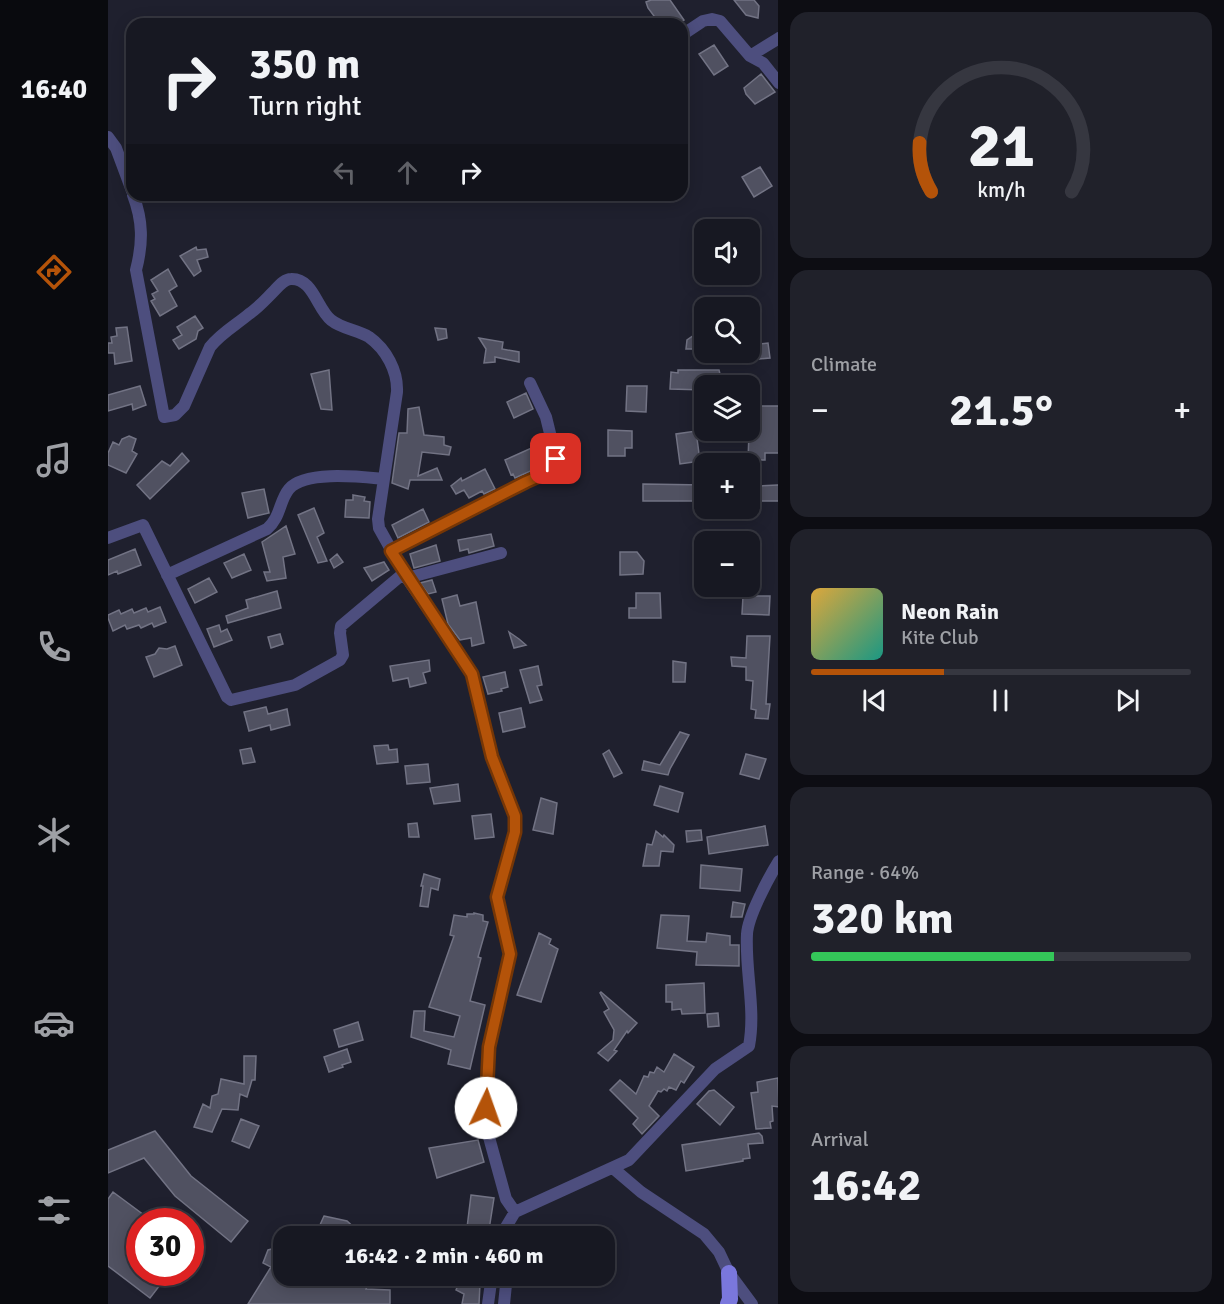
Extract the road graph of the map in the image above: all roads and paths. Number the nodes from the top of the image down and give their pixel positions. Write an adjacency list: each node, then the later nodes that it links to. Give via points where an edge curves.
1 (688, 31): 3 (street, via 703,21 720,21)
2 (778, 38): 3 (street)
3 (750, 56): 4 (street, via 763,63)
4 (778, 83)
5 (108, 137): 6 (street)
6 (126, 174)
7 (135, 201): 9 (street, via 143,228 136,270 164,417 175,415 183,406 215,340 252,313 284,282 303,282 323,313 333,322 368,337 394,368 398,382)
8 (530, 383): 11 (street, via 546,417 558,466)
9 (384, 478): 11 (street, via 378,519); 13 (street, via 334,475 298,482 287,491 278,516 267,529)
10 (108, 538): 13 (street, via 143,525)
11 (391, 551): 14 (street)
12 (501, 553): 14 (street)
13 (167, 575): 14 (street, via 231,700 295,685 340,660 341,626)
14 (406, 575): 17 (street, via 472,674 492,757 515,816 515,832 497,897 510,954 489,1047 486,1108 506,1199)
15 (777, 864): 16 (street, via 747,932 753,1026 749,1046 715,1069 629,1160)
16 (614, 1169): 17 (street); 19 (street, via 704,1234 720,1252)
17 (515, 1212): 18 (street)
18 (507, 1226)
19 (729, 1273): 24 (main road); 25 (street)
20 (490, 1286): 22 (street)
21 (506, 1286): 23 (street)
22 (488, 1304)
23 (504, 1304)
24 (728, 1304)
25 (752, 1304)

